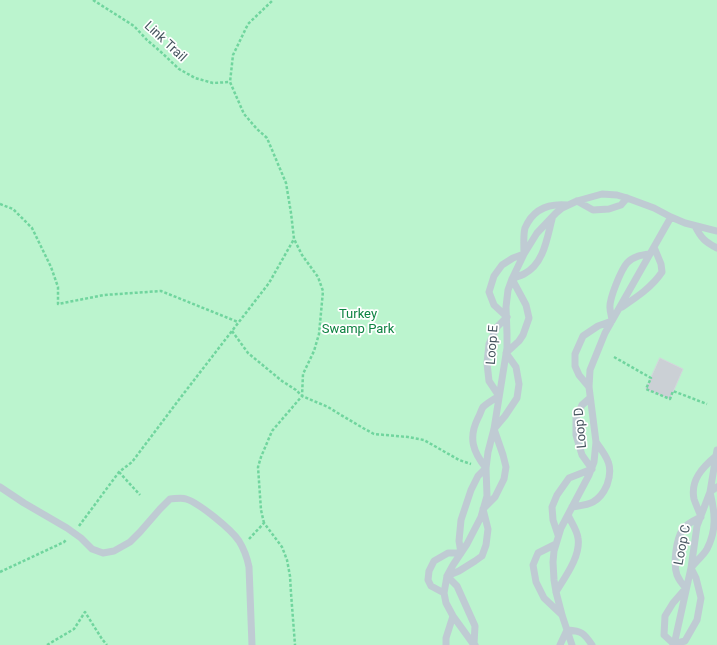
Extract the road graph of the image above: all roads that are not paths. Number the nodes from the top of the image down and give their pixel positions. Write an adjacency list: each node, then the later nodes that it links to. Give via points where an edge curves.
1 (627, 198): 2 (lane, Loop E, via 602,194); 2 (lane, via 621,205 593,210); 5 (lane, Loop E)
2 (577, 201): 3 (lane, Loop E)
3 (568, 205): 4 (lane, Loop E); 10 (lane, via 547,206 534,214 525,229)
4 (552, 216): 10 (lane, Loop E); 12 (lane, via 545,248 540,258 532,269)
5 (671, 217): 6 (lane, Loop E); 8 (lane, Loop D)
6 (695, 226): 7 (lane, Loop E); 9 (lane, via 707,243)
7 (717, 231)
8 (654, 247): 11 (lane, Loop D); 13 (lane, via 662,272 641,294)
9 (717, 248)
10 (524, 254): 12 (lane, Loop E); 14 (lane, via 502,265 494,276 489,292 494,305)
11 (650, 254): 13 (lane, Loop D); 15 (lane, via 640,255 628,262 619,277 609,308)
12 (512, 279): 14 (lane, Loop E, via 508,290); 16 (lane, via 526,304 529,318 524,335)
13 (620, 308): 15 (lane, Loop D)
14 (507, 317): 16 (lane, Loop E); 18 (lane, via 497,327 489,344 487,363 489,381)
15 (612, 321): 17 (lane, Loop D, via 592,364); 17 (lane, via 583,336 575,354 575,366)
16 (506, 353): 18 (lane, Loop E); 20 (lane, via 516,367 519,384 517,398)
17 (589, 387): 19 (lane, Loop D)
18 (499, 396): 20 (lane, Loop E); 23 (lane, via 484,407 475,424 472,439 477,457)
19 (590, 398): 21 (lane, Loop D); 24 (lane, via 582,405 576,418 576,435 582,455)
20 (494, 429): 23 (lane, Loop E); 29 (lane, via 506,467 504,480 495,497)
21 (596, 442): 24 (lane, Loop D); 28 (lane, via 609,465 610,476 604,492 593,503)
22 (717, 453): 27 (lane, Loop C); 31 (lane, via 705,465 693,485 694,498)
23 (486, 468): 29 (lane, Loop E, via 487,496); 34 (lane, via 478,476 471,490 461,520)
24 (592, 469): 28 (lane, Loop D); 32 (lane, via 569,478 557,496 552,507)
25 (0, 487): 43 (lane, via 74,533 92,549 103,553 114,551 130,542 170,499 184,498 198,505 231,531 246,555 249,567)
26 (717, 487): 27 (lane)
27 (710, 492): 31 (lane, Loop C); 35 (lane, via 716,523 712,541)
28 (572, 508): 30 (lane, Loop D)
29 (483, 509): 34 (lane, Loop E, via 481,518); 36 (lane, via 488,530 482,556)
30 (568, 515): 32 (lane, Loop D); 38 (lane, via 578,537 578,548 572,566)
31 (701, 517): 35 (lane, Loop C, via 697,526); 37 (lane, via 683,528 678,538 676,573)
32 (558, 535): 33 (lane, Loop D)
33 (556, 544): 38 (lane, Loop D, via 553,562); 40 (lane, via 538,553 533,565 536,582 544,598)
34 (461, 553): 36 (lane, Loop E); 39 (lane, via 448,553 434,561 429,571 428,580 431,586)
35 (690, 568): 37 (lane, Loop C); 49 (lane, via 696,578 700,598 697,620 685,641)
36 (447, 576): 39 (lane, Loop E); 45 (lane, via 457,586 475,626)
37 (686, 588): 49 (lane, Loop C); 49 (lane, via 665,616 664,635)
38 (556, 592): 40 (lane, Loop D)
39 (444, 593): 41 (lane, Loop E)
40 (562, 615): 42 (lane, Loop D)
41 (453, 616): 44 (lane); 45 (lane, Loop E)
42 (567, 630): 46 (lane); 47 (lane, Loop D); 48 (lane, via 586,634)
43 (252, 645)
44 (446, 645)
45 (475, 645)
46 (560, 645)
47 (572, 645)
48 (592, 645)
49 (674, 645)

